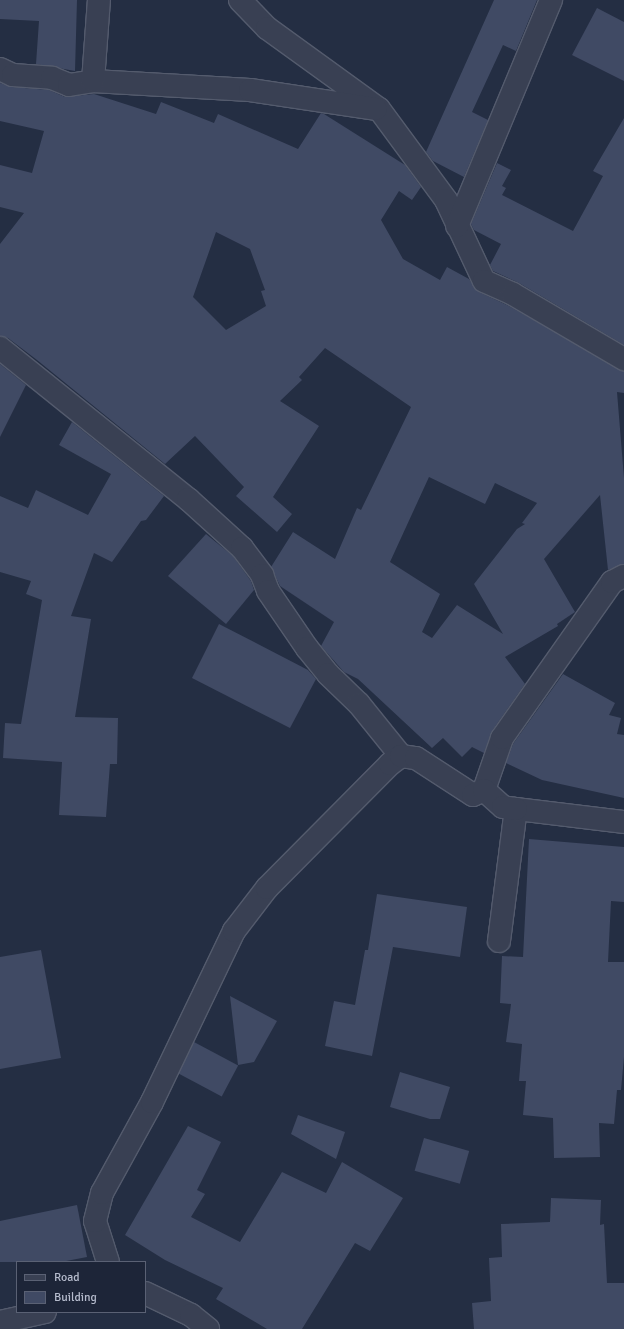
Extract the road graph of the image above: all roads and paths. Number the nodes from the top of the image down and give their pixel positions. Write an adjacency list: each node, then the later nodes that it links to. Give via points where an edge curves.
1 (99, 0): 5 (street)
2 (240, 0): 6 (street, via 267,28)
3 (551, 0): 7 (street)
4 (0, 69): 5 (street, via 13,75 52,78 69,85)
5 (93, 81): 6 (street, via 250,90)
6 (379, 109): 7 (street, via 446,200)
7 (458, 226): 9 (street, via 484,281 513,294)
8 (0, 348): 11 (street, via 188,499 242,548 262,575 268,592 307,648)
9 (624, 359)
10 (624, 576): 12 (street, via 612,582 502,738)
11 (401, 756): 12 (street, via 416,758 473,795); 16 (street, via 390,764 267,888 234,931 152,1102 102,1193 95,1221)
12 (484, 790): 13 (street, via 503,807)
13 (516, 809): 14 (street); 15 (street)
14 (624, 822)
15 (499, 941)
16 (108, 1261)
17 (146, 1293): 20 (street, via 191,1315)
18 (40, 1313): 19 (street)
19 (0, 1322)
20 (208, 1329)

